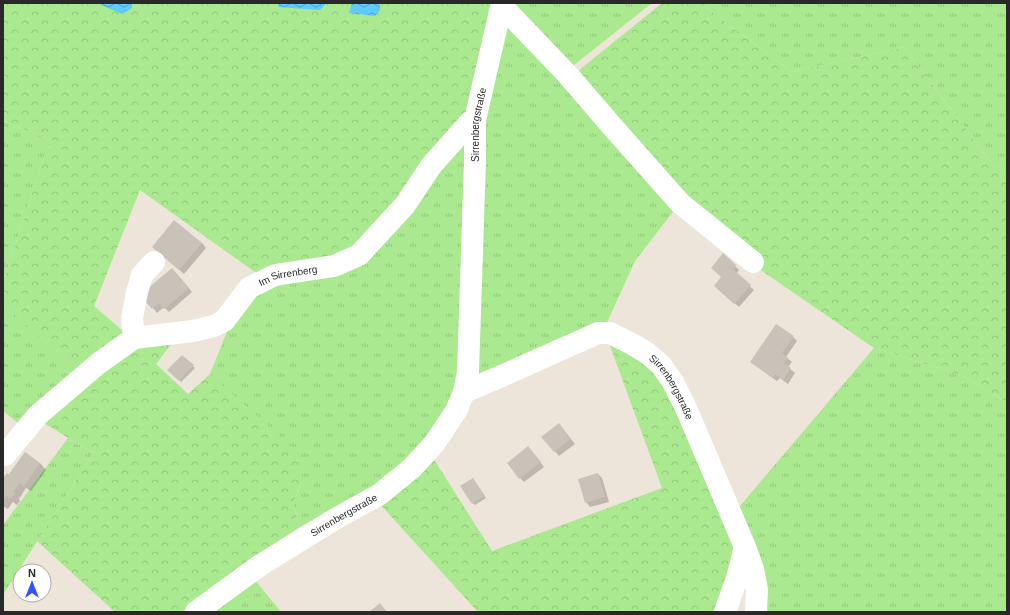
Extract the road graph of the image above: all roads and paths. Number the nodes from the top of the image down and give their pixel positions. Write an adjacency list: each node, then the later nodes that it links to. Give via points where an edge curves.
1 (502, 5): 2 (street, Sirrenbergstraße); 4 (street, via 568,75 680,203)
2 (475, 120): 5 (street, Im Sirrenberg, via 470,122 432,166 405,205 359,255 334,266 275,275 249,288 224,321 214,326); 6 (street, Sirrenbergstraße, via 468,372)
3 (154, 262): 5 (street, via 142,275 132,318)
4 (753, 262)
5 (134, 338): 7 (street, Im Sirrenberg, via 99,363 38,415)
6 (464, 392): 8 (street, Sirrenbergstraße, via 598,332 610,333 632,344 661,365 673,382); 9 (street, Sirrenbergstraße, via 456,411 434,444 412,468 380,494 259,566)
7 (5, 455)
8 (745, 547): 10 (street); 11 (street, Sirrenbergstraße, via 753,569)
9 (196, 612)
10 (725, 612)
11 (756, 612)

